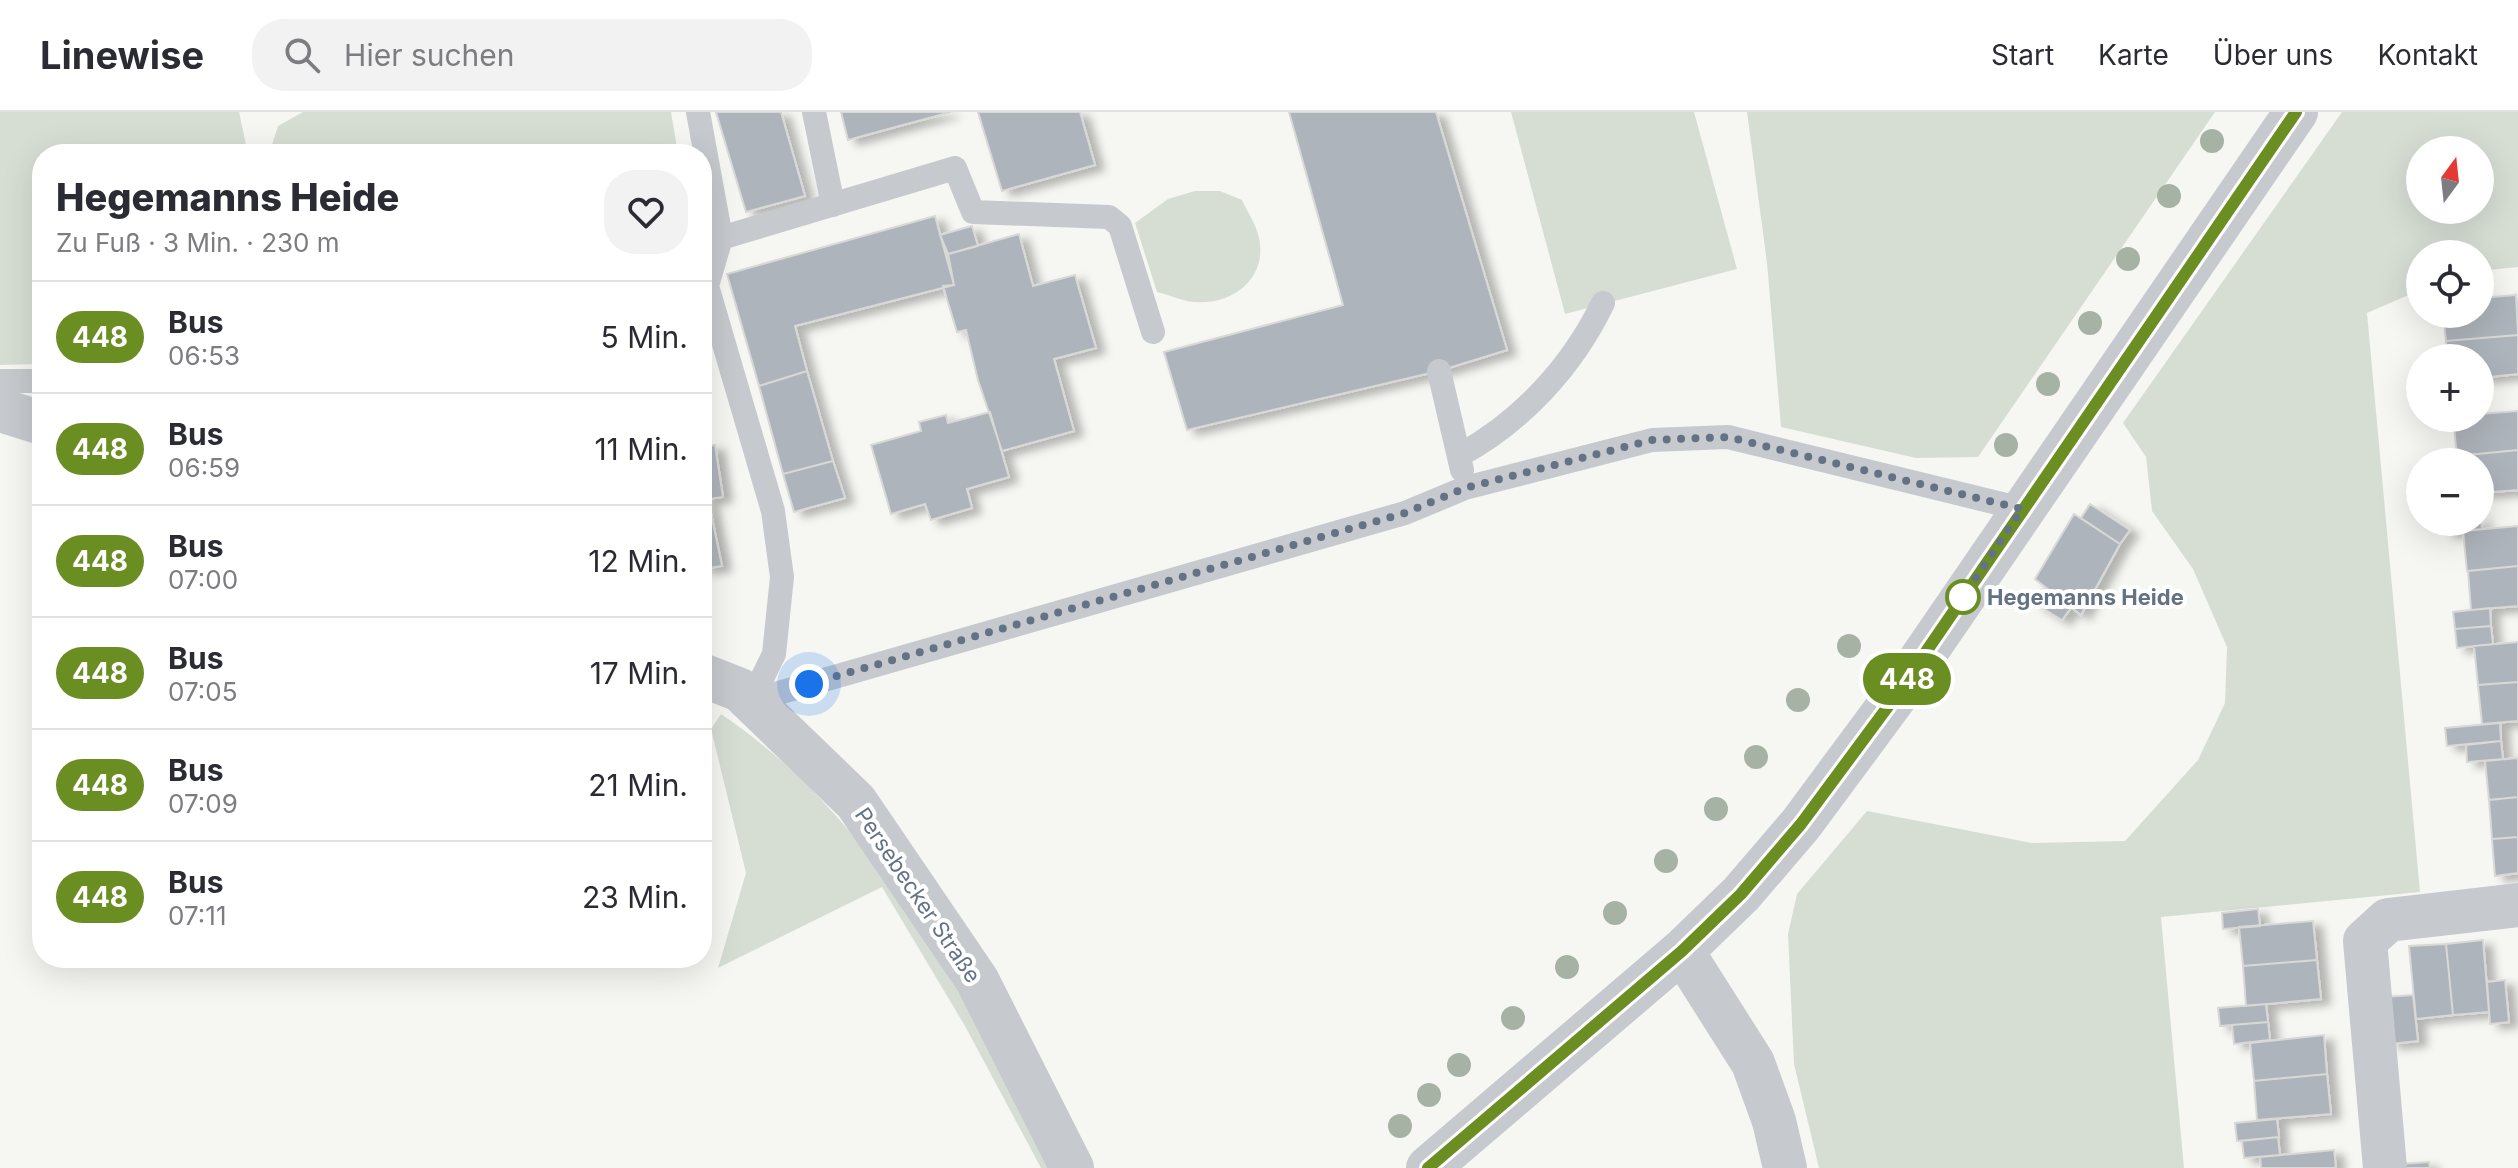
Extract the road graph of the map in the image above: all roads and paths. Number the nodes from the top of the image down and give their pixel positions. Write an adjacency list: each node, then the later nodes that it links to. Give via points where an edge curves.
1 (698, 112): 4 (lane)
2 (814, 112): 6 (lane)
3 (2296, 112): 19 (street)
4 (704, 144)
5 (712, 189): 7 (lane)
6 (833, 205): 7 (lane); 11 (lane, via 955,168 973,212 1109,217 1120,226)
7 (721, 238): 8 (lane)
8 (712, 269)
9 (712, 303): 21 (lane, via 773,511 782,577 774,654)
10 (1603, 303): 17 (lane, via 1586,338 1543,392 1492,438)
11 (1153, 332)
12 (1439, 371): 17 (lane)
13 (0, 381): 14 (lane)
14 (32, 381)
15 (0, 410): 16 (street)
16 (32, 420)
17 (1460, 455): 18 (lane)
18 (1465, 488): 19 (lane, via 1652,440 1728,437); 21 (lane, via 1405,513)
19 (2022, 509): 23 (street, via 1895,697 1801,824 1741,894)
20 (712, 679): 21 (street, Persebecker Straße, via 740,690)
21 (751, 701): 24 (street, Persebecker Straße, via 856,802 977,980)
22 (2518, 905): 27 (street, via 2388,920 2365,941)
23 (1682, 951): 25 (street); 26 (street, via 1753,1063)
24 (1072, 1168)
25 (1428, 1168)
26 (1785, 1168)
27 (2385, 1168)

